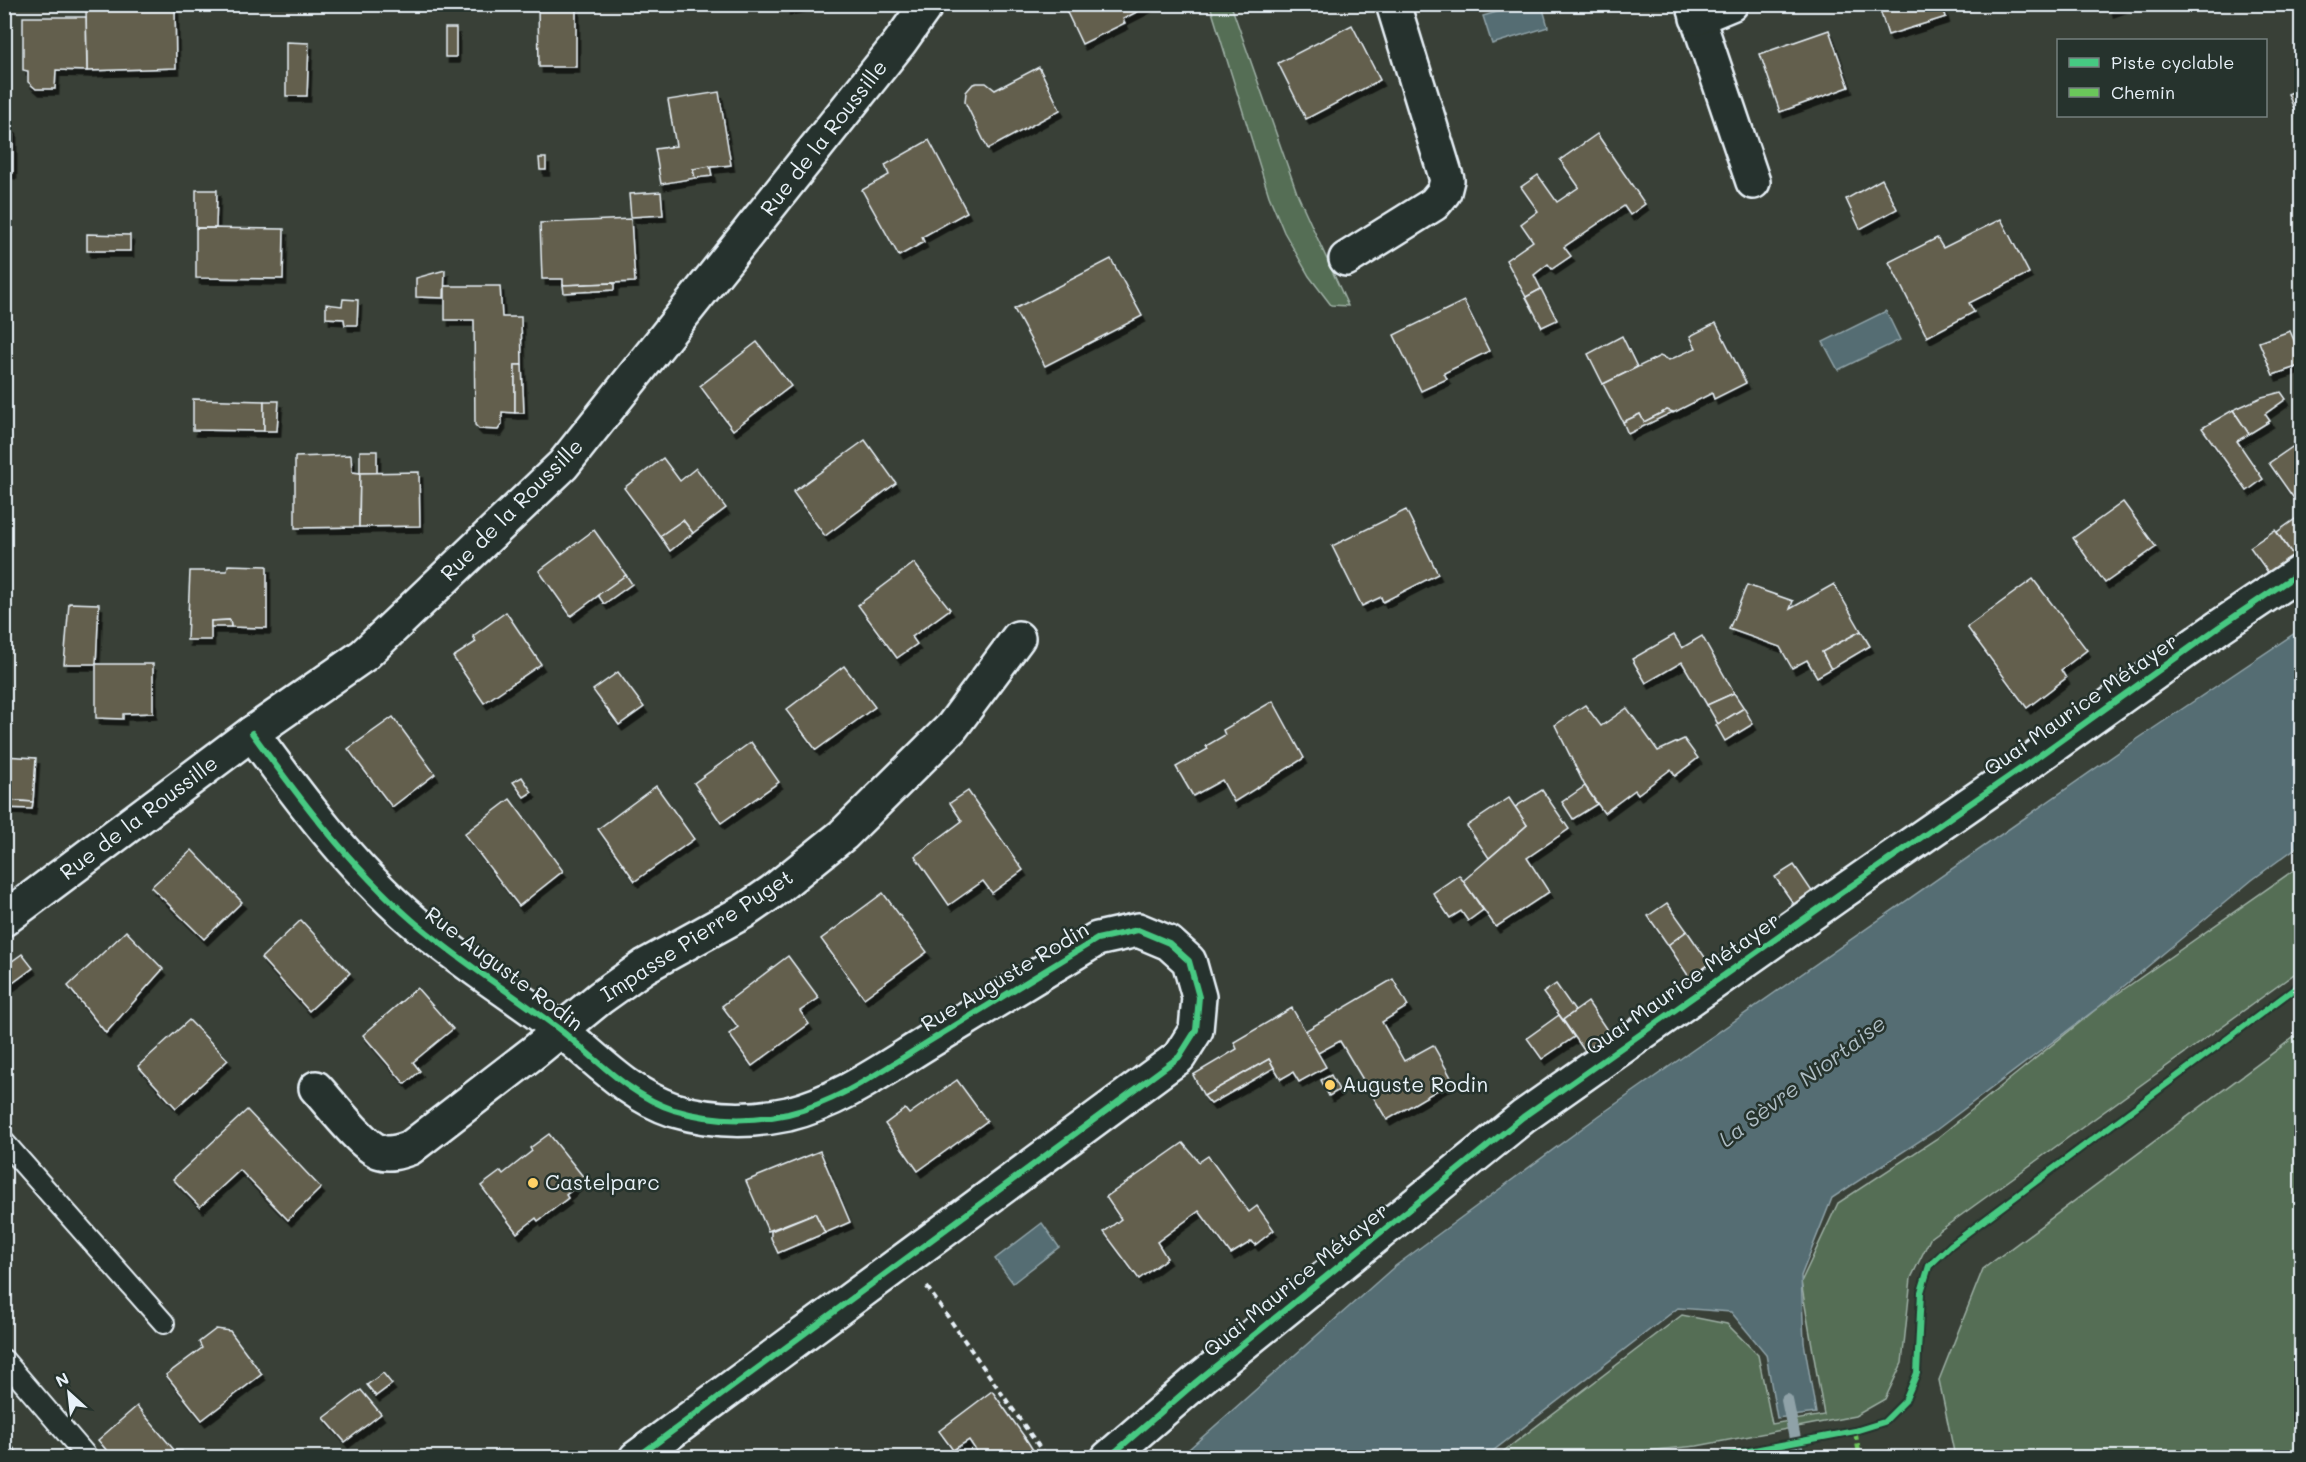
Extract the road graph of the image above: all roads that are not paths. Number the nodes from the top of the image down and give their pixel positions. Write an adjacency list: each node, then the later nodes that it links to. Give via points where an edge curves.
1 (927, 4): 9 (street, Rue de la Roussille, via 563,465 364,655)
2 (1393, 4): 6 (street, via 1447,180 1444,192 1434,204)
3 (1731, 4): 4 (street)
4 (1695, 11): 5 (street)
5 (1753, 182)
6 (1346, 260)
7 (2301, 571): 18 (street, Quai Maurice Métayer, via 1523,1118 1196,1382)
8 (1018, 638): 11 (street, Impasse Pierre Puget, via 952,727 843,835 762,899 645,966)
9 (252, 733): 10 (street, Rue de la Roussille); 11 (street, Rue Auguste Rodin, via 300,800 411,918)
10 (4, 920)
11 (560, 1030): 12 (street, Impasse Pierre Puget, via 410,1148 396,1153 381,1152 367,1144); 17 (street, Rue Auguste Rodin, via 619,1080 653,1100 706,1118 744,1120 789,1113 829,1099 1097,939 1138,930 1169,943 1189,961 1199,997 1196,1030 1179,1057)
12 (316, 1088)
13 (4, 1142): 14 (lane)
14 (164, 1323)
15 (4, 1360): 16 (lane)
16 (88, 1458)
17 (636, 1458)
18 (1108, 1458)

